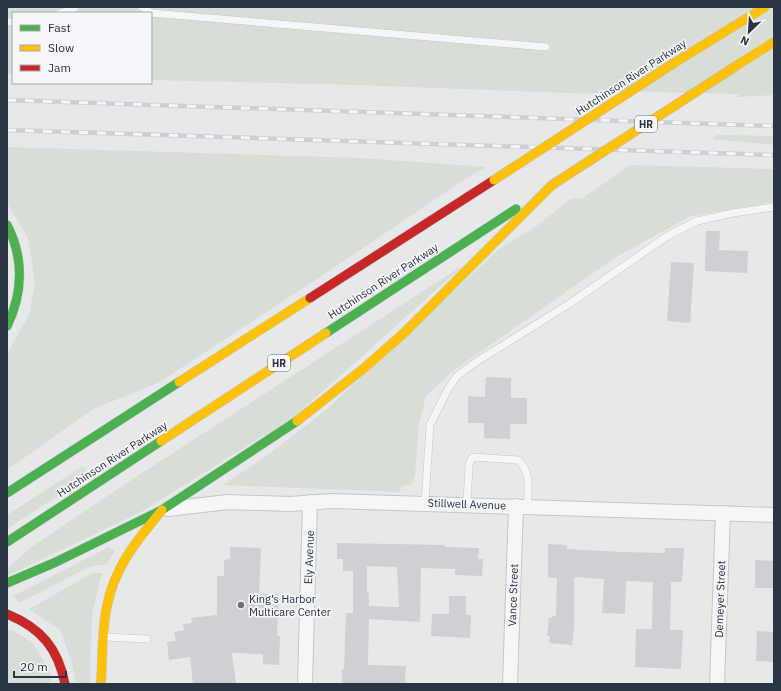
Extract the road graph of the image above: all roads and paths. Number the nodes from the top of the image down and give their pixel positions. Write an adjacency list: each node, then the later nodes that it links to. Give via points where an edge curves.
1 (75, 7): 3 (lane)
2 (765, 7): 11 (main road, Hutchinson River Parkway, bridge)
3 (65, 12)
4 (152, 13): 6 (lane)
5 (774, 42): 7 (main road, Hutchinson River Parkway / HR, bridge)
6 (546, 47)
7 (552, 185): 16 (main road, via 415,323 363,369 297,421); 19 (main road, Hutchinson River Parkway / HR)
8 (774, 207): 13 (lane, via 732,212 697,221 670,235 457,376 430,425)
9 (7, 225): 10 (main road, via 18,255 20,277 16,304)
10 (7, 326)
11 (7, 493)
12 (310, 502): 13 (street, Stillwell Avenue); 16 (street, Stillwell Avenue, via 228,502); 26 (street, Ely Avenue)
13 (425, 503): 14 (street, Stillwell Avenue)
14 (467, 504): 15 (street, Stillwell Avenue); 15 (lane, via 469,466 473,457 518,460 523,464 529,482)
15 (522, 506): 17 (street, Stillwell Avenue); 27 (street, Vance Street)
16 (162, 510): 20 (main road); 22 (main road, via 126,558 114,581 106,609)
17 (722, 513): 18 (street, Stillwell Avenue); 28 (street, Demeyer Street)
18 (774, 515)
19 (7, 542)
20 (7, 583)
21 (7, 614): 24 (main road, via 30,625 50,643 57,653)
22 (103, 637): 23 (lane); 25 (main road)
23 (147, 639)
24 (65, 684)
25 (101, 684)
26 (305, 684)
27 (510, 684)
28 (717, 684)

